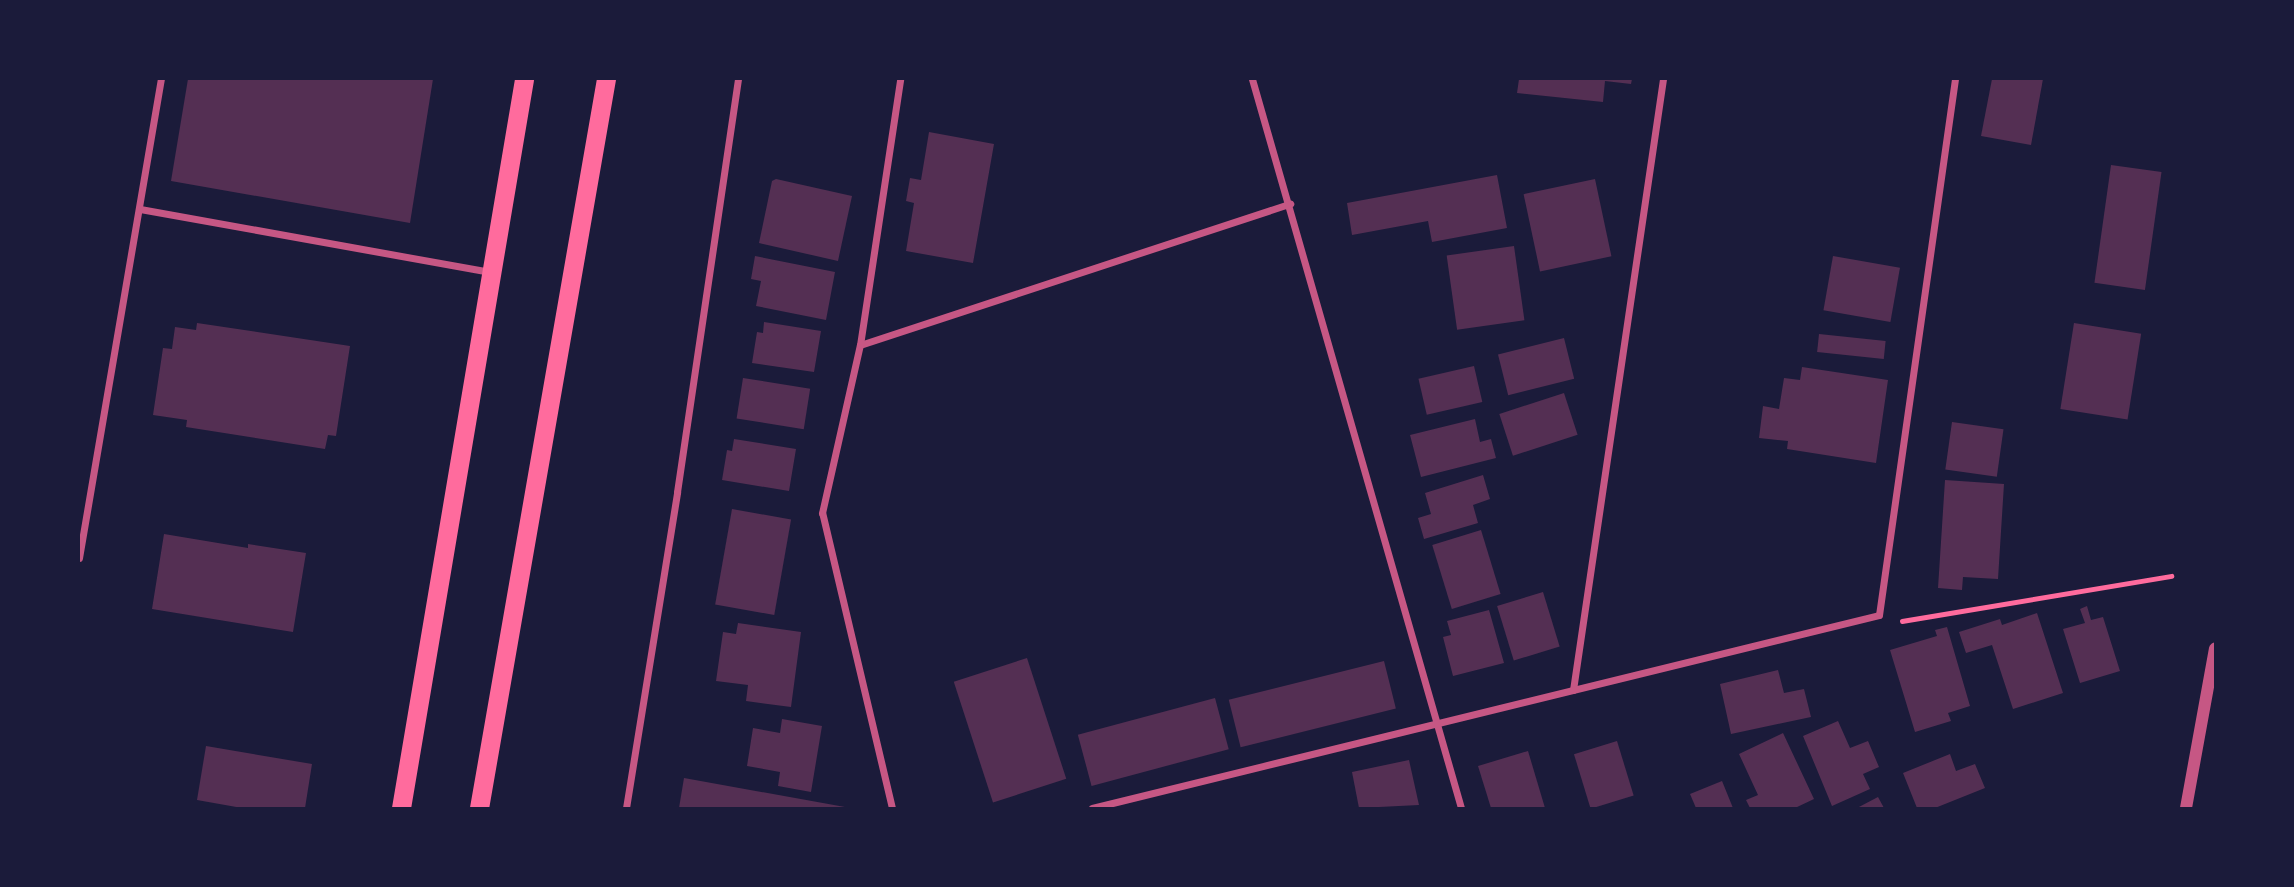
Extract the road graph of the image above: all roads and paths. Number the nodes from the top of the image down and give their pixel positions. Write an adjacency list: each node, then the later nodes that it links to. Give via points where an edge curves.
1 (161, 79): 10 (street)
2 (524, 79): 11 (highway)
3 (606, 79): 20 (highway)
4 (738, 79): 21 (street)
5 (900, 79): 12 (street)
6 (1252, 79): 9 (street)
7 (1663, 79): 17 (street)
8 (1955, 79): 15 (street)
9 (1290, 204): 12 (street); 18 (street)
10 (140, 209): 11 (street); 13 (street)
11 (492, 272): 19 (highway)
12 (860, 345): 22 (street, via 822,513)
13 (79, 558)
14 (2171, 576): 15 (path, via 1902,621)
15 (1879, 615): 17 (street)
16 (2215, 649): 25 (street)
17 (1573, 690): 18 (street)
18 (1436, 725): 23 (street); 24 (street)
19 (401, 808)
20 (479, 808)
21 (626, 808)
22 (892, 808)
23 (1092, 808)
24 (1461, 808)
25 (2186, 808)

